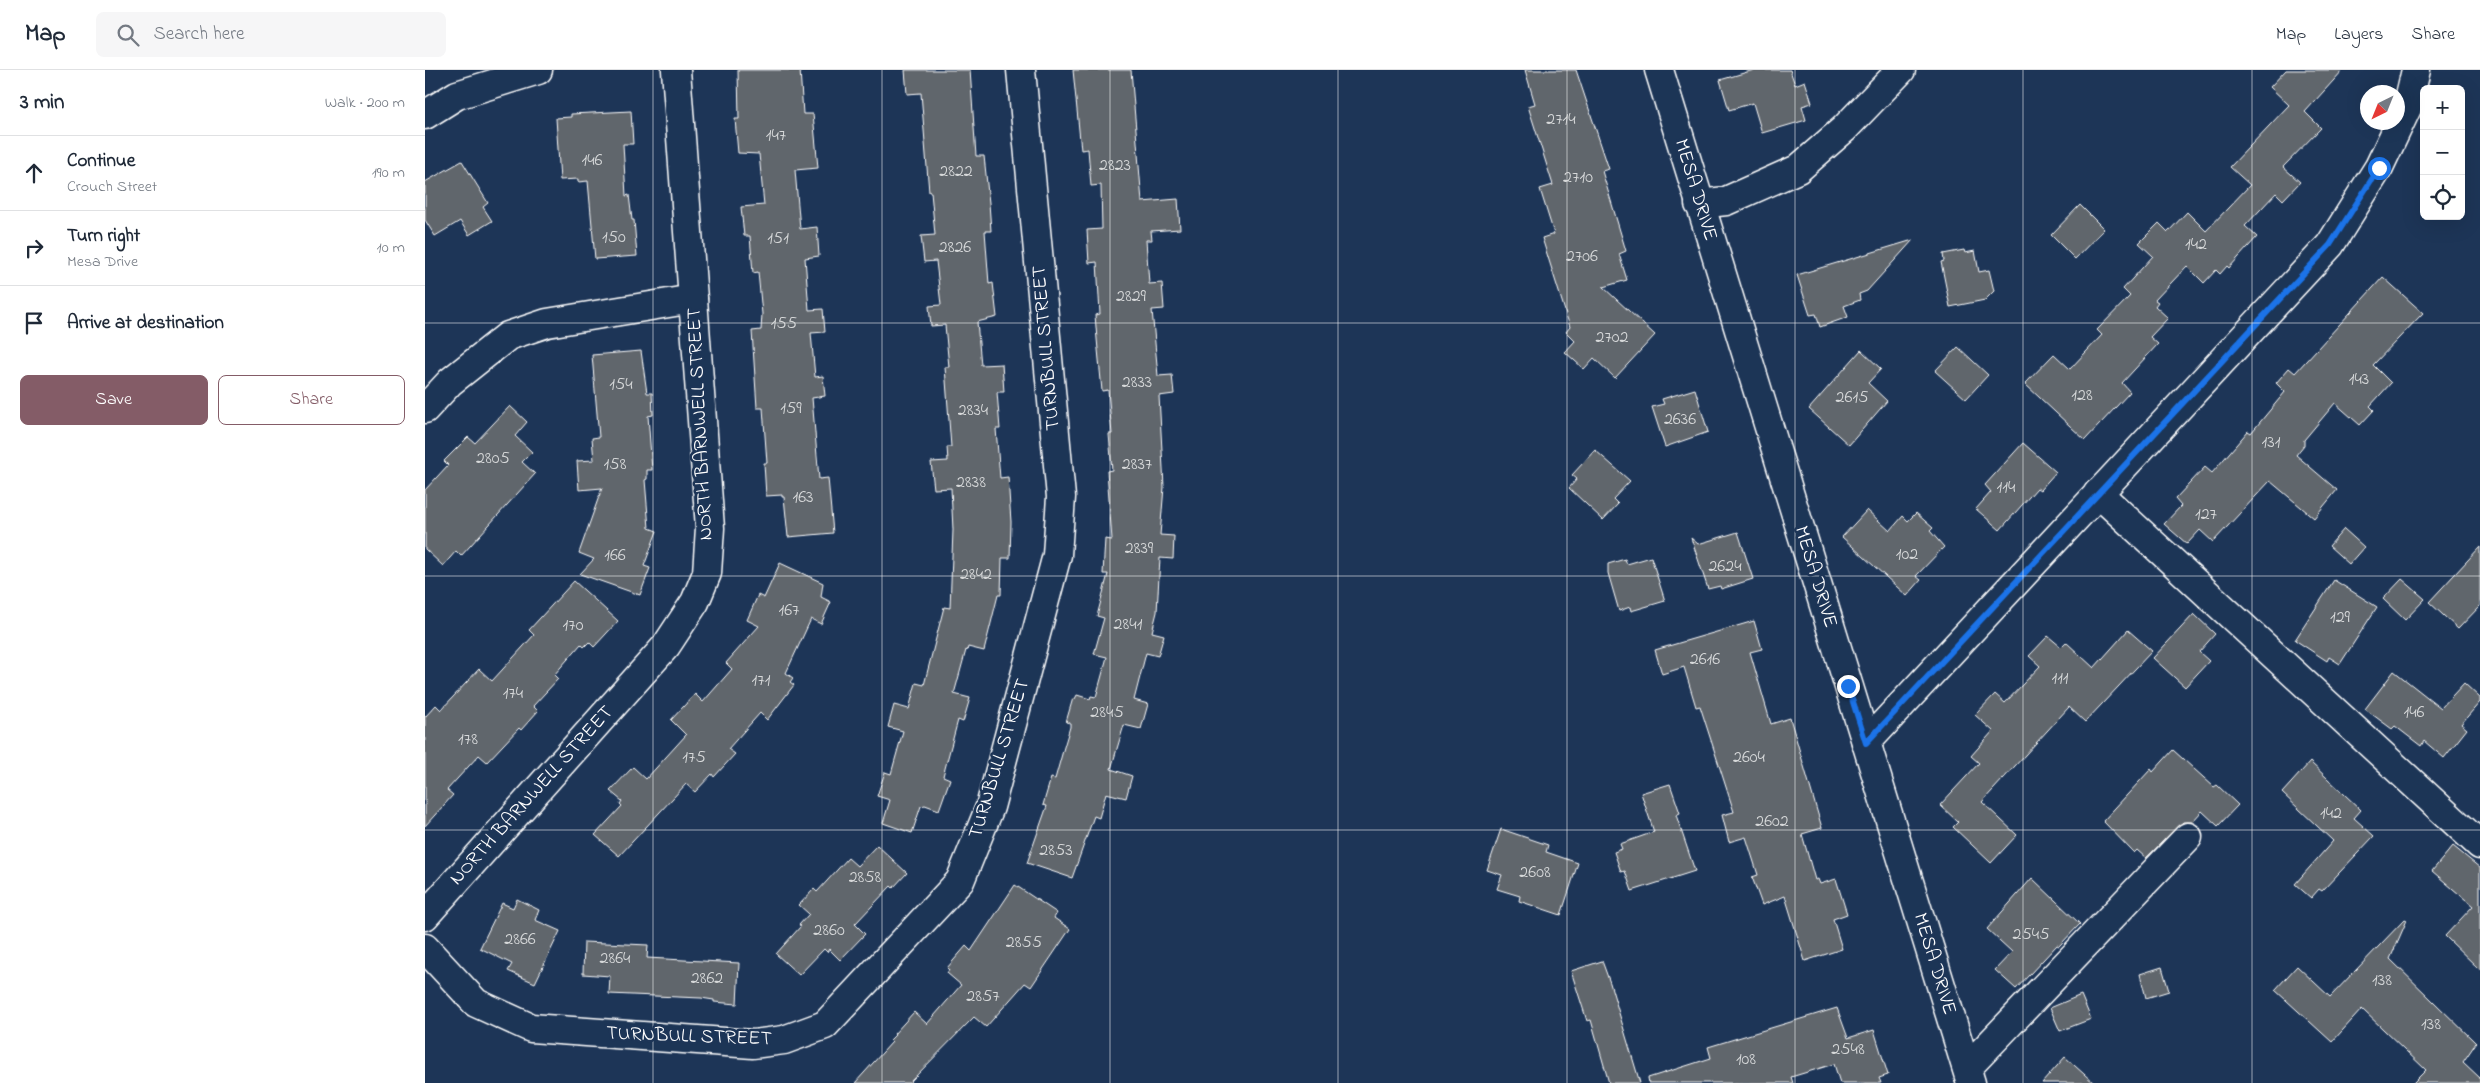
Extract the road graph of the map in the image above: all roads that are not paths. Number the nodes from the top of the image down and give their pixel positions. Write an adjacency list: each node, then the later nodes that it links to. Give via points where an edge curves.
1 (537, 70): 7 (street, via 457,95)
2 (676, 70): 9 (street, NORTH BARNWELL STREET)
3 (1021, 70): 16 (street, TURNBULL STREET, via 1061,497 1057,555 990,807 960,881 825,1025 784,1040 753,1044 531,1028 476,1003)
4 (1659, 70): 8 (street, MESA DRIVE)
5 (1901, 70): 8 (street, via 1844,129 1798,169 1726,201)
6 (2416, 70): 11 (street, via 2407,108 2379,168 2330,245)
7 (425, 115)
8 (1699, 204): 12 (street, MESA DRIVE)
9 (693, 299): 10 (street, via 547,323 508,336 450,382); 15 (street, NORTH BARNWELL STREET, via 710,528 707,573 695,602 666,646)
10 (425, 408)
11 (2098, 493): 12 (street); 14 (street)
12 (1866, 743): 17 (street, MESA DRIVE)
13 (2188, 836): 17 (street)
14 (2480, 845)
15 (425, 916)
16 (425, 948)
17 (1969, 1076)

